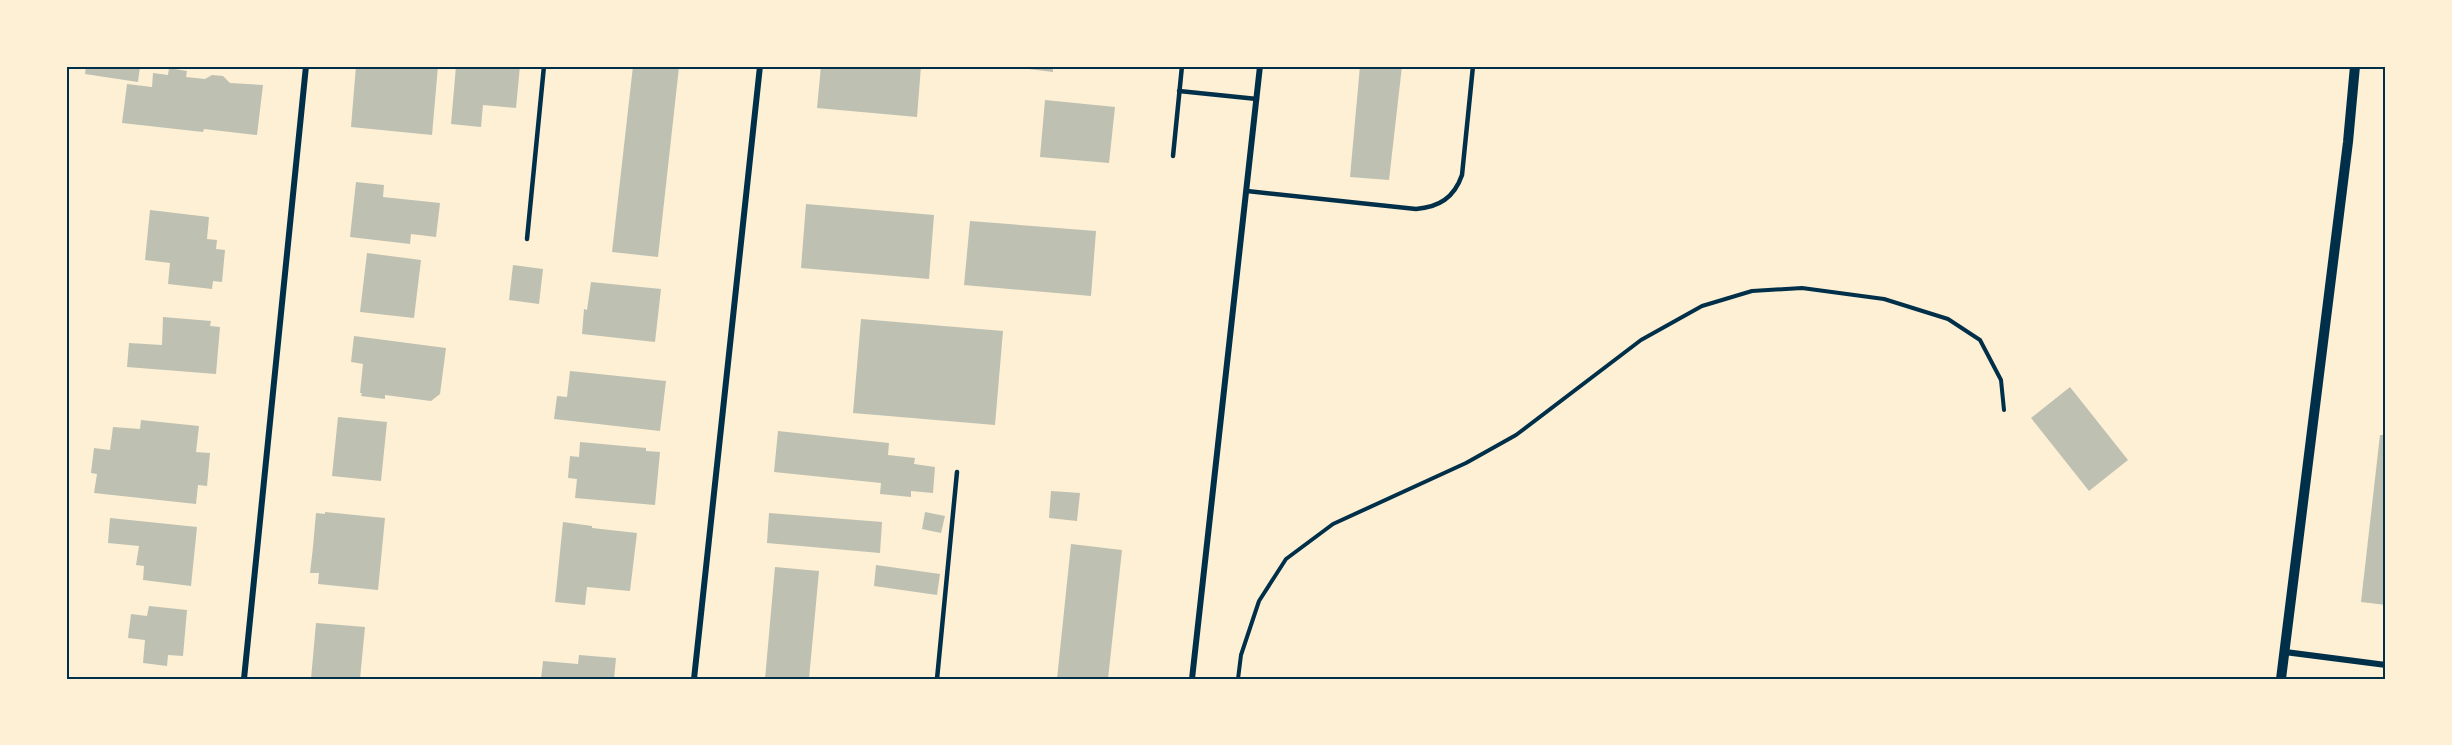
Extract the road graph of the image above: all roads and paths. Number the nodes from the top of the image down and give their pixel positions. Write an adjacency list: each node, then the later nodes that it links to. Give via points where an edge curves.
1 (306, 66): 17 (street)
2 (544, 66): 12 (lane)
3 (760, 66): 18 (street)
4 (1182, 66): 8 (lane)
5 (1260, 66): 9 (street)
6 (1473, 66): 11 (lane, via 1462,175 1458,187 1439,204 1416,209)
7 (2355, 66): 15 (street)
8 (1179, 91): 9 (lane); 10 (lane)
9 (1257, 99): 11 (street)
10 (1173, 156)
11 (1247, 191): 20 (street)
12 (527, 239)
13 (2004, 411): 21 (path, via 2001,380 1980,340 1948,319 1884,299 1802,288 1752,291 1702,306 1641,340 1516,435 1466,463 1332,524 1286,559 1259,601 1241,655)
14 (957, 471): 19 (lane)
15 (2285, 652): 16 (street); 22 (street)
16 (2386, 664)
17 (244, 679)
18 (694, 679)
19 (937, 679)
20 (1192, 679)
21 (1238, 679)
22 (2281, 679)

